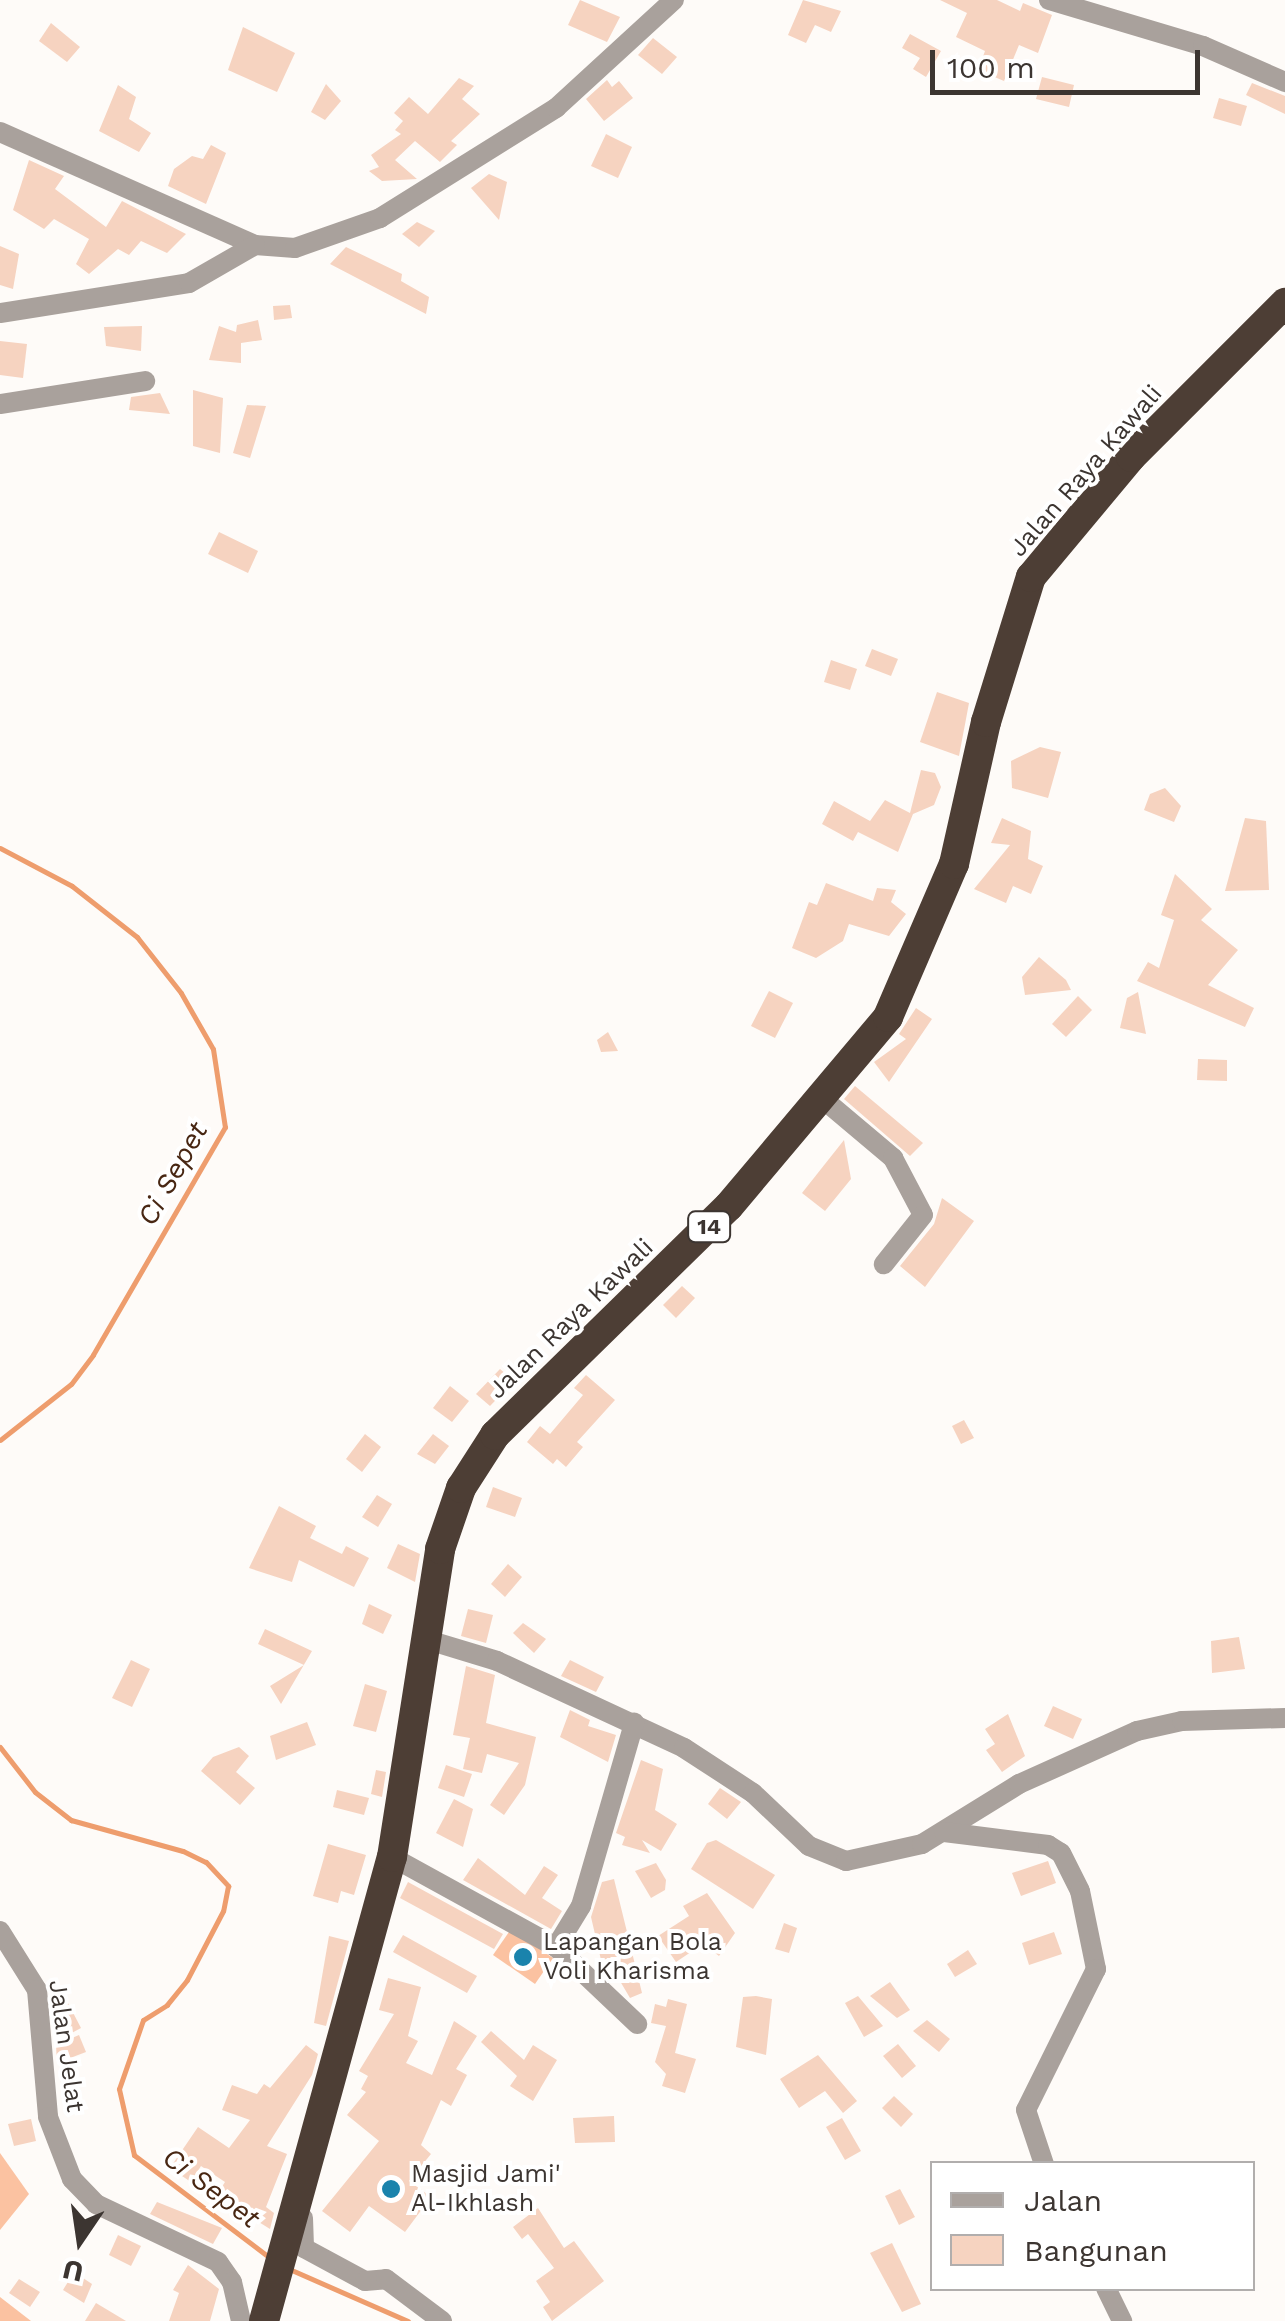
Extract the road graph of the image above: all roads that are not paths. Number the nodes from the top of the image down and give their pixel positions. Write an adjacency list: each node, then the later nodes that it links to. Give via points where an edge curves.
1 (674, 0): 5 (street, via 556,108 380,218 295,248)
2 (1049, 0): 3 (street, via 1203,46)
3 (1285, 82)
4 (0, 132): 5 (street)
5 (255, 246): 7 (street, via 190,282)
6 (1285, 303): 10 (highway, Jalan Raya Kawali / 14, via 1131,457 1030,577 986,722 954,864 924,945 888,1017)
7 (0, 313)
8 (144, 381): 9 (street)
9 (0, 404)
10 (823, 1100): 11 (street, via 893,1158 924,1215); 12 (highway, Jalan Raya Kawali / 14, via 685,1252 531,1396 478,1456 440,1548)
11 (884, 1264)
12 (428, 1640): 14 (street, via 497,1661); 16 (highway, Jalan Raya Kawali / 14)
13 (1285, 1718): 15 (street, via 1182,1721 1137,1732 1018,1784)
14 (634, 1724): 15 (street, via 728,1773 809,1846 833,1859 860,1861); 18 (street, via 581,1906)
15 (944, 1832): 20 (street, via 1048,1845 1060,1853 1080,1892 1096,1970 1026,2110)
16 (392, 1857): 18 (street); 21 (highway, Jalan Raya Kawali / 14)
17 (0, 1931): 24 (street, Jalan Jelat, via 37,1990 48,2117 72,2179 96,2204 218,2262 232,2282)
18 (556, 1947): 19 (street)
19 (637, 2024)
20 (1043, 2161)
21 (295, 2214): 23 (highway, Jalan Raya Kawali / 14); 25 (street, via 305,2222 304,2248 365,2280 386,2279)
22 (1107, 2291): 26 (street)
23 (266, 2312)
24 (241, 2321)
25 (442, 2321)
26 (1122, 2321)

